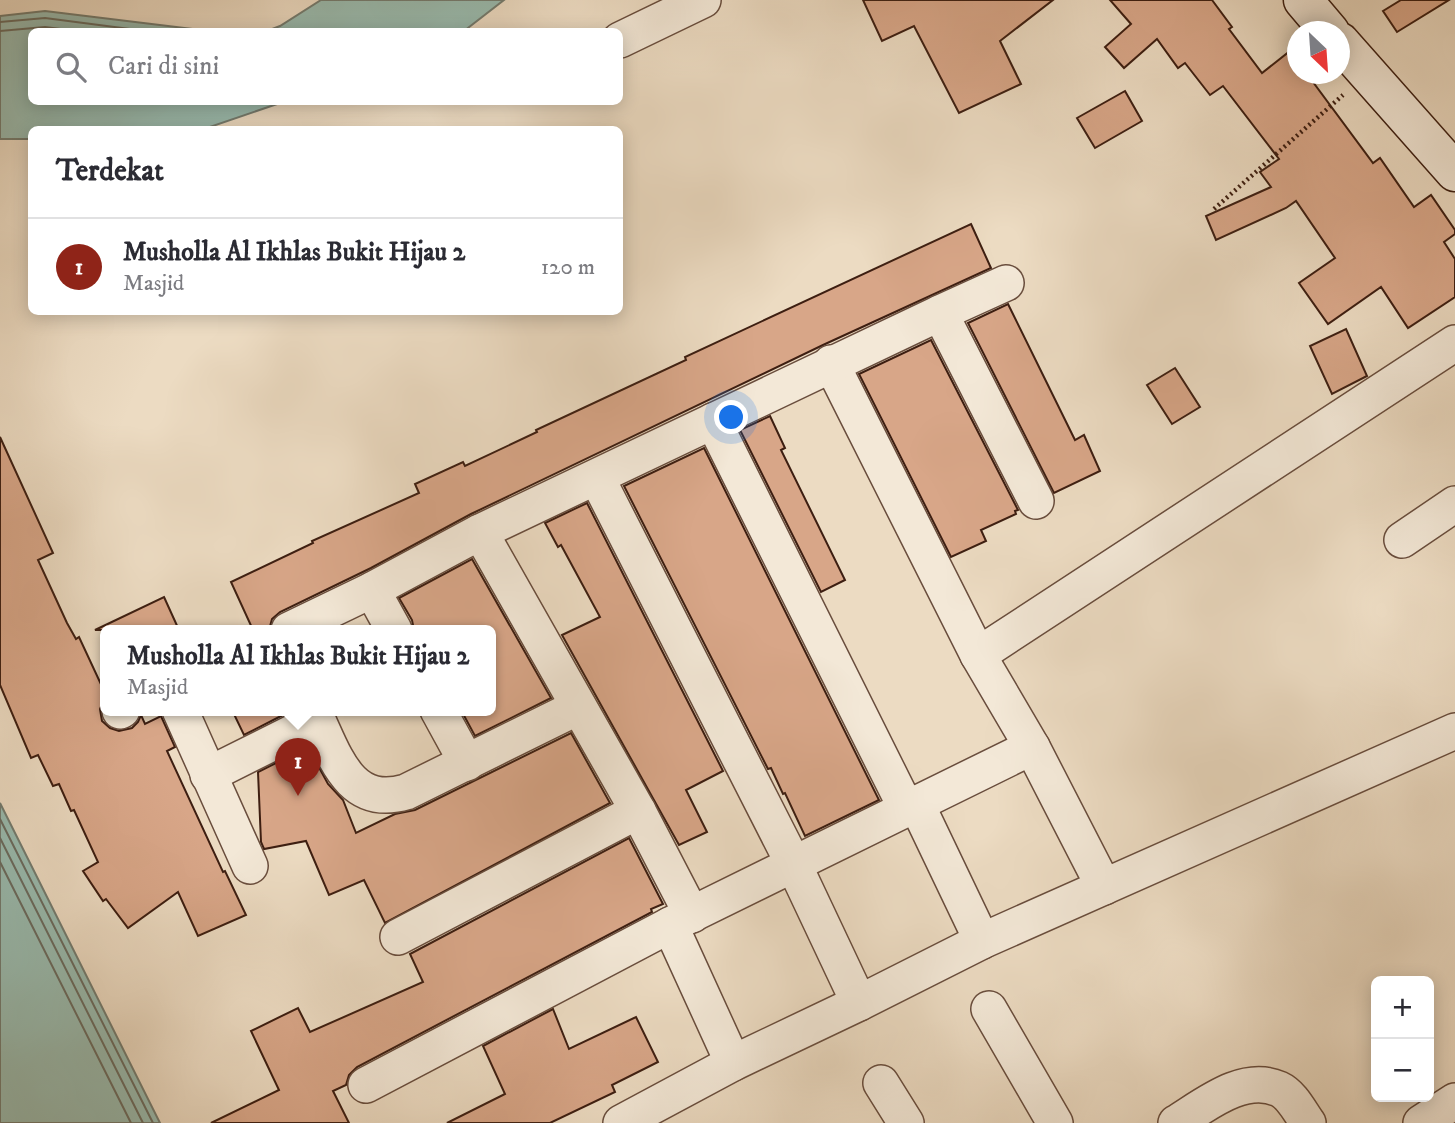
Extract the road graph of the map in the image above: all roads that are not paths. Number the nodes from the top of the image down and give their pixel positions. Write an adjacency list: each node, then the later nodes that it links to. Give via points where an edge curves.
1 (703, 0): 4 (street)
2 (1303, 0): 3 (main road)
3 (1321, 21)
4 (623, 39)
5 (1350, 55): 6 (main road)
6 (1455, 172)
7 (1006, 283): 8 (street)
8 (940, 313): 10 (street); 13 (street)
9 (1455, 343): 20 (street)
10 (831, 363): 11 (street); 20 (street)
11 (713, 421): 12 (street); 30 (street)
12 (597, 478): 15 (street); 32 (street)
13 (1036, 501)
14 (1455, 504): 16 (street)
15 (480, 532): 17 (street); 21 (street)
16 (1402, 540)
17 (372, 590): 18 (street); 19 (street)
18 (299, 625)
19 (391, 625)
20 (978, 654): 27 (street)
21 (578, 707): 28 (street); 31 (street)
22 (183, 716): 29 (street)
23 (313, 716): 29 (street)
24 (316, 716): 28 (street, via 347,777 365,792 389,797)
25 (441, 716): 28 (street)
26 (1455, 731): 34 (street)
27 (1032, 747): 30 (street); 34 (street)
28 (467, 763)
29 (208, 775): 33 (street)
30 (911, 805): 32 (street); 37 (street)
31 (638, 811): 35 (street); 36 (street)
32 (793, 863): 35 (street); 38 (street)
33 (250, 866)
34 (1104, 887): 37 (street)
35 (681, 920): 40 (street); 42 (street)
36 (398, 937)
37 (982, 941): 38 (street)
38 (859, 1003): 40 (street)
39 (989, 1009): 46 (street)
40 (733, 1063): 44 (street)
41 (881, 1083): 45 (street)
42 (366, 1085)
43 (1455, 1101): 49 (street)
44 (621, 1123)
45 (906, 1123)
46 (1055, 1123)
47 (1176, 1123): 48 (street, via 1232,1090 1262,1086 1289,1097)
48 (1308, 1123)
49 (1421, 1123)

